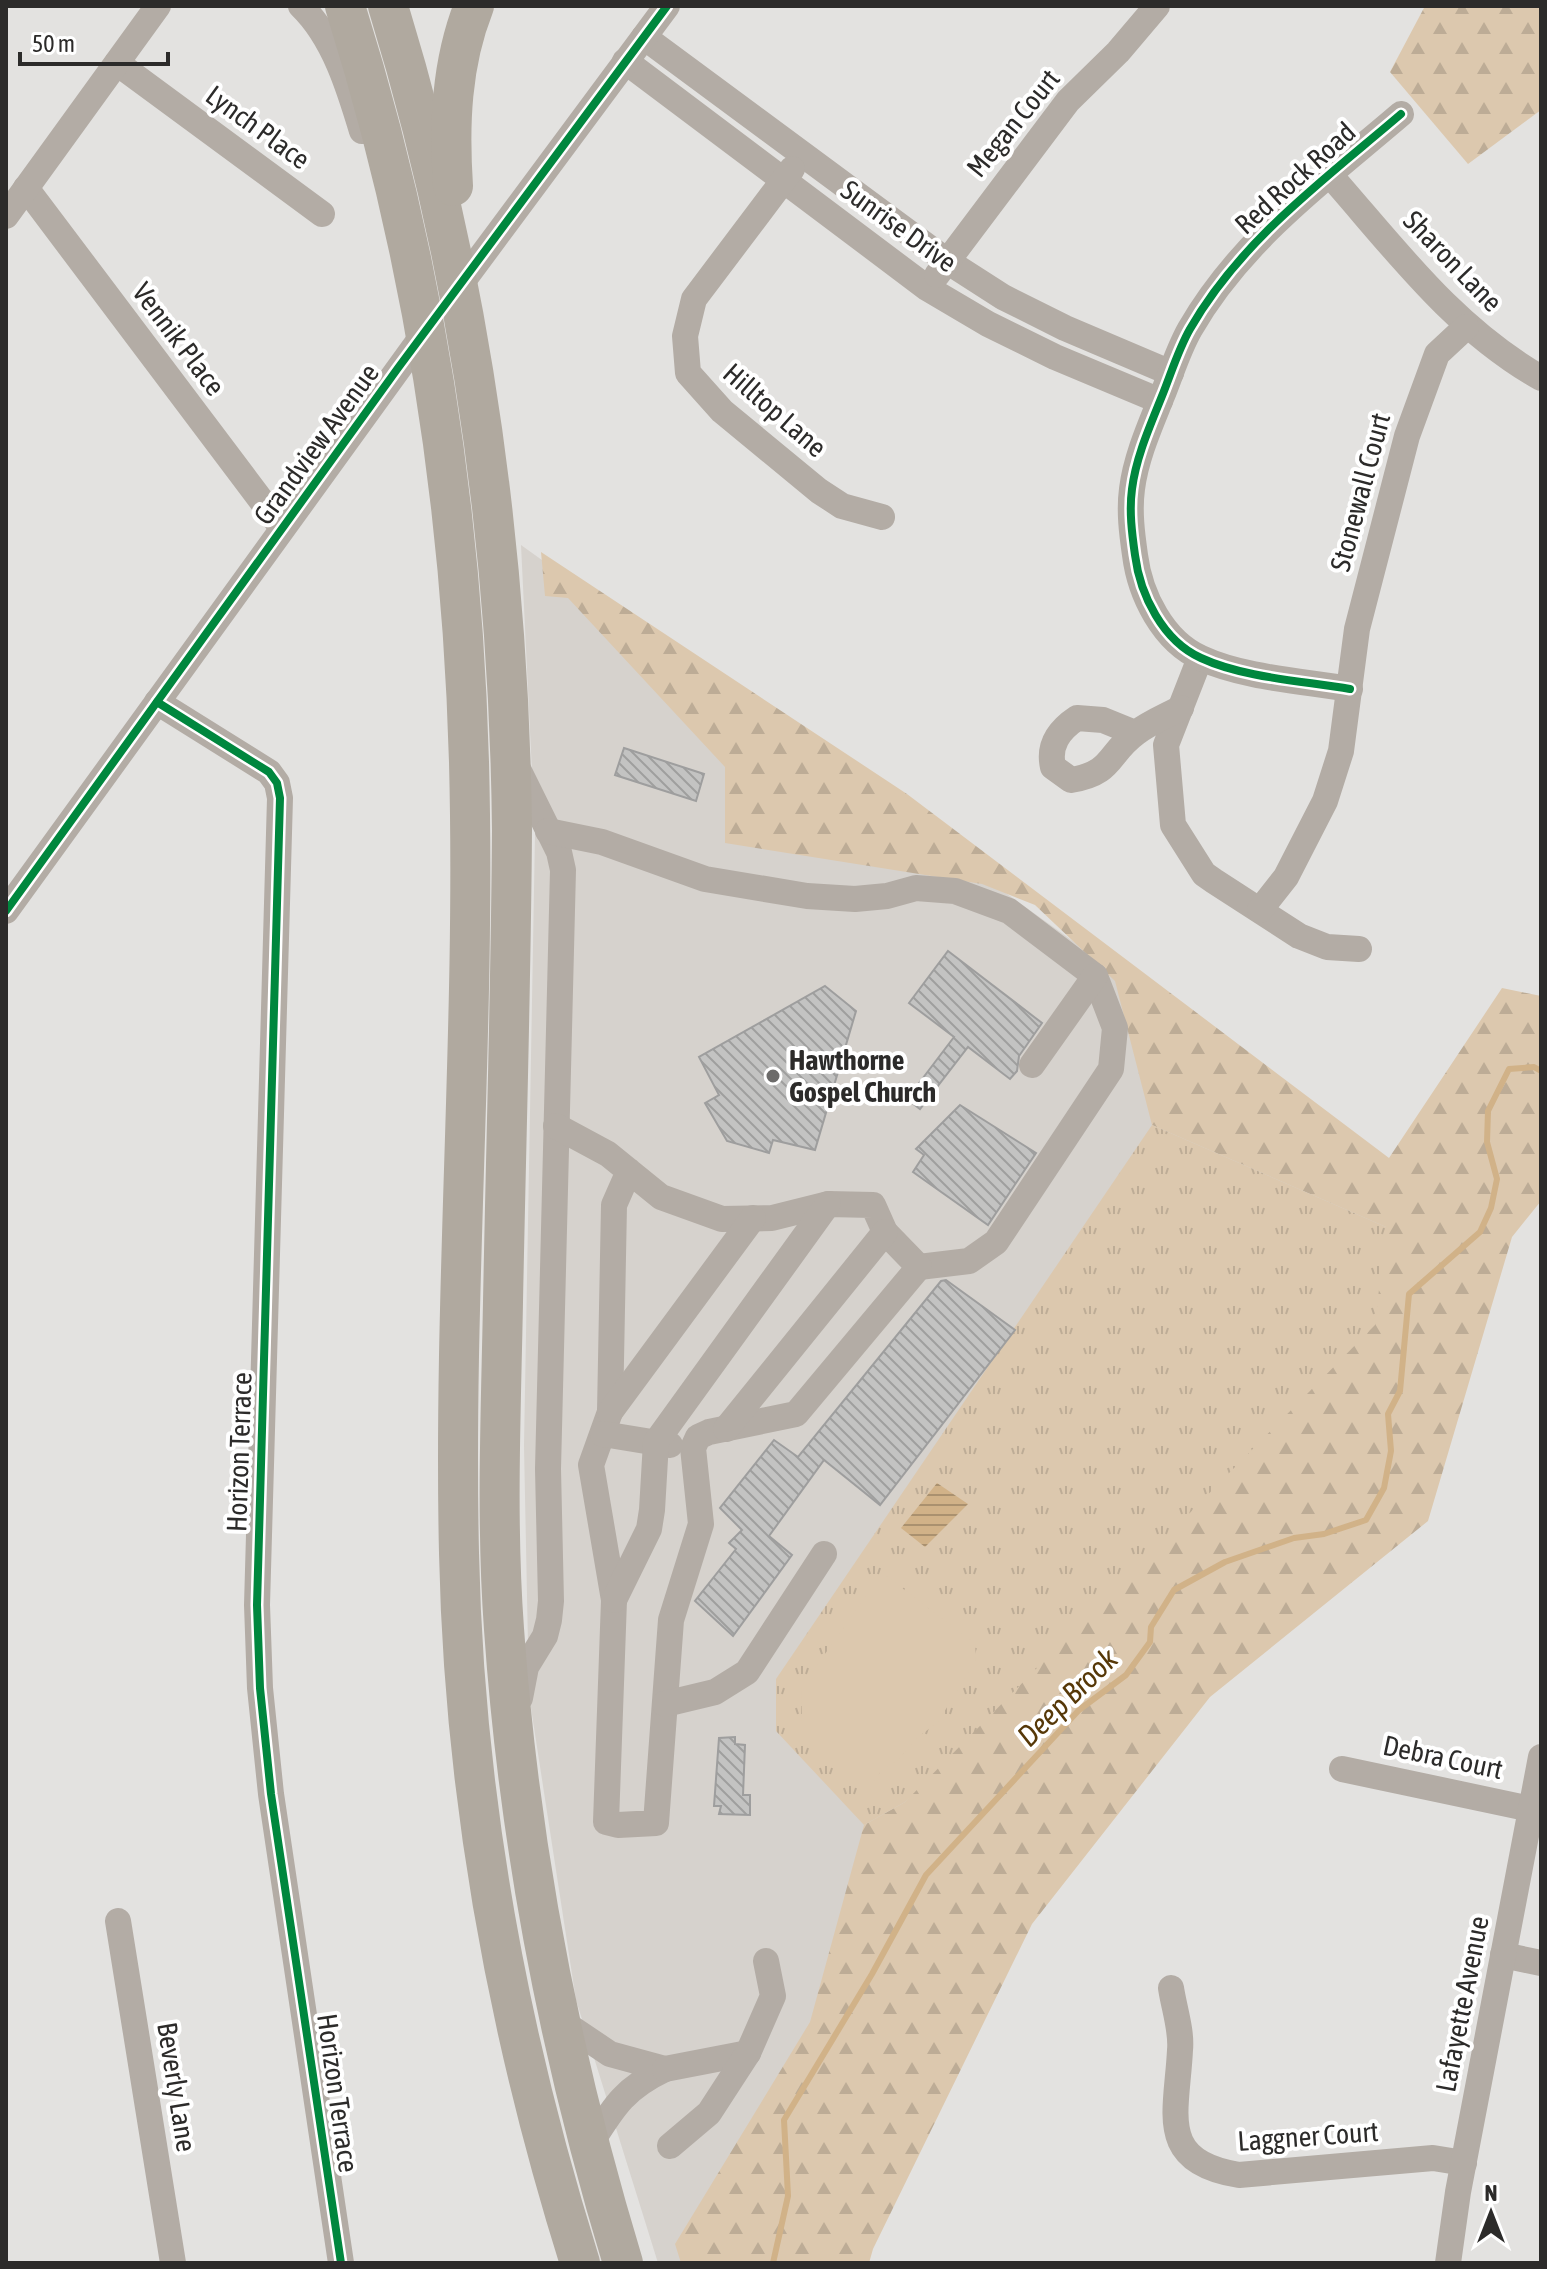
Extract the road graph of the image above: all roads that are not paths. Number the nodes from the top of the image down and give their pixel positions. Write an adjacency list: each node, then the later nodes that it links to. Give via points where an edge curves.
1 (158, 6): 10 (street)
2 (301, 6): 21 (street, via 325,37 347,87)
3 (345, 6): 21 (highway, via 386,152)
4 (388, 6): 20 (highway)
5 (474, 6): 20 (highway, via 460,50 451,129)
6 (667, 6): 8 (street, Grandview Avenue)
7 (1157, 6): 18 (street, Megan Court, via 1068,101)
8 (644, 37): 9 (street, Grandview Avenue); 12 (street, Sunrise Drive)
9 (625, 61): 14 (street, Sunrise Drive); 27 (street, Grandview Avenue)
10 (117, 63): 15 (street); 16 (street, Lynch Place)
11 (1401, 114): 13 (street, Red Rock Road)
12 (803, 155): 14 (street, Hilltop Lane); 18 (street, Sunrise Drive)
13 (1330, 175): 22 (street, Sharon Lane); 23 (street, Red Rock Road, via 1240,256 1188,332)
14 (783, 181): 19 (street, Sunrise Drive); 26 (street, Hilltop Lane, via 694,299 685,336 688,373 722,411 819,491 842,506)
15 (26, 188): 17 (street); 27 (street, Vennik Place)
16 (322, 214)
17 (6, 216)
18 (947, 261): 19 (street, Megan Court); 23 (street, Sunrise Drive, via 1065,328)
19 (927, 288): 25 (street, Sunrise Drive, via 1028,344)
20 (465, 318): 33 (highway, via 497,536)
21 (423, 320): 72 (highway, via 455,540 469,760 459,1409 459,1555 468,1702 485,1848 510,1992 543,2137)
22 (1466, 327): 24 (street, Sharon Lane); 29 (street, Stonewall Court, via 1437,354 1407,436 1357,629)
23 (1171, 373): 25 (street, Red Rock Road)
24 (1541, 378)
25 (1160, 401): 28 (street, Red Rock Road, via 1132,488 1136,562 1157,618)
26 (882, 517)
27 (282, 528): 30 (street, Grandview Avenue)
28 (1200, 658): 29 (street, Red Rock Road, via 1241,671); 31 (street)
29 (1350, 689): 35 (street, via 1341,751 1325,801 1286,877)
30 (157, 702): 36 (street, Grandview Avenue); 71 (street, Horizon Terrace, via 269,772 280,798 257,1605 260,1688)
31 (1181, 708): 32 (street); 35 (street, via 1166,745 1173,825 1204,874)
32 (1135, 733)
33 (511, 754): 34 (street); 57 (highway, via 500,1483 504,1626)
34 (548, 831): 38 (street, via 602,842 705,879 807,896 855,899 916,888 955,891 1009,911); 40 (street, via 563,870)
35 (1260, 910): 37 (street, via 1299,936 1327,947)
36 (6, 911)
37 (1359, 949)
38 (1095, 976): 39 (street); 45 (street, via 1115,1028 1111,1069 996,1242 969,1261)
39 (1032, 1065)
40 (556, 1126): 41 (street); 51 (street)
41 (629, 1171): 43 (street, via 661,1197 722,1219); 46 (street, via 614,1205)
42 (828, 1204): 43 (street); 44 (street, via 873,1205); 48 (street)
43 (753, 1218): 46 (street)
44 (885, 1232): 45 (street); 47 (street)
45 (919, 1267): 47 (street, via 796,1414)
46 (606, 1423): 48 (street); 50 (street)
47 (726, 1429): 49 (street, via 698,1437)
48 (656, 1442): 49 (street); 53 (street, via 649,1529)
49 (693, 1448): 54 (street, via 701,1524 671,1620)
50 (591, 1465): 51 (street); 53 (street)
51 (548, 1469): 57 (street, via 549,1620 526,1667)
52 (824, 1554): 54 (street, via 747,1672 715,1692)
53 (614, 1600): 54 (street, via 606,1822 656,1823)
54 (665, 1704)
55 (1541, 1757): 58 (street, Lafayette Avenue)
56 (1342, 1769): 58 (street, Debra Court)
57 (517, 1770): 64 (highway)
58 (1531, 1809): 60 (street, Lafayette Avenue)
59 (118, 1921): 70 (street, Beverly Lane)
60 (1503, 1955): 62 (street); 69 (street, Lafayette Avenue)
61 (766, 1961): 65 (street, via 773,1996)
62 (1541, 1963)
63 (1171, 1988): 69 (street, Laggner Court, via 1181,2047 1174,2119 1189,2154 1206,2167 1254,2175 1433,2158)
64 (558, 2019): 66 (street, via 610,2054); 67 (highway)
65 (748, 2053): 66 (street); 68 (street, via 709,2113)
66 (665, 2069): 67 (street, via 632,2087 616,2103)
67 (589, 2146): 73 (highway)
68 (670, 2146)
69 (1464, 2163): 74 (street, Lafayette Avenue)
70 (173, 2263)
71 (341, 2263)
72 (580, 2263)
73 (623, 2263)
74 (1448, 2263)

